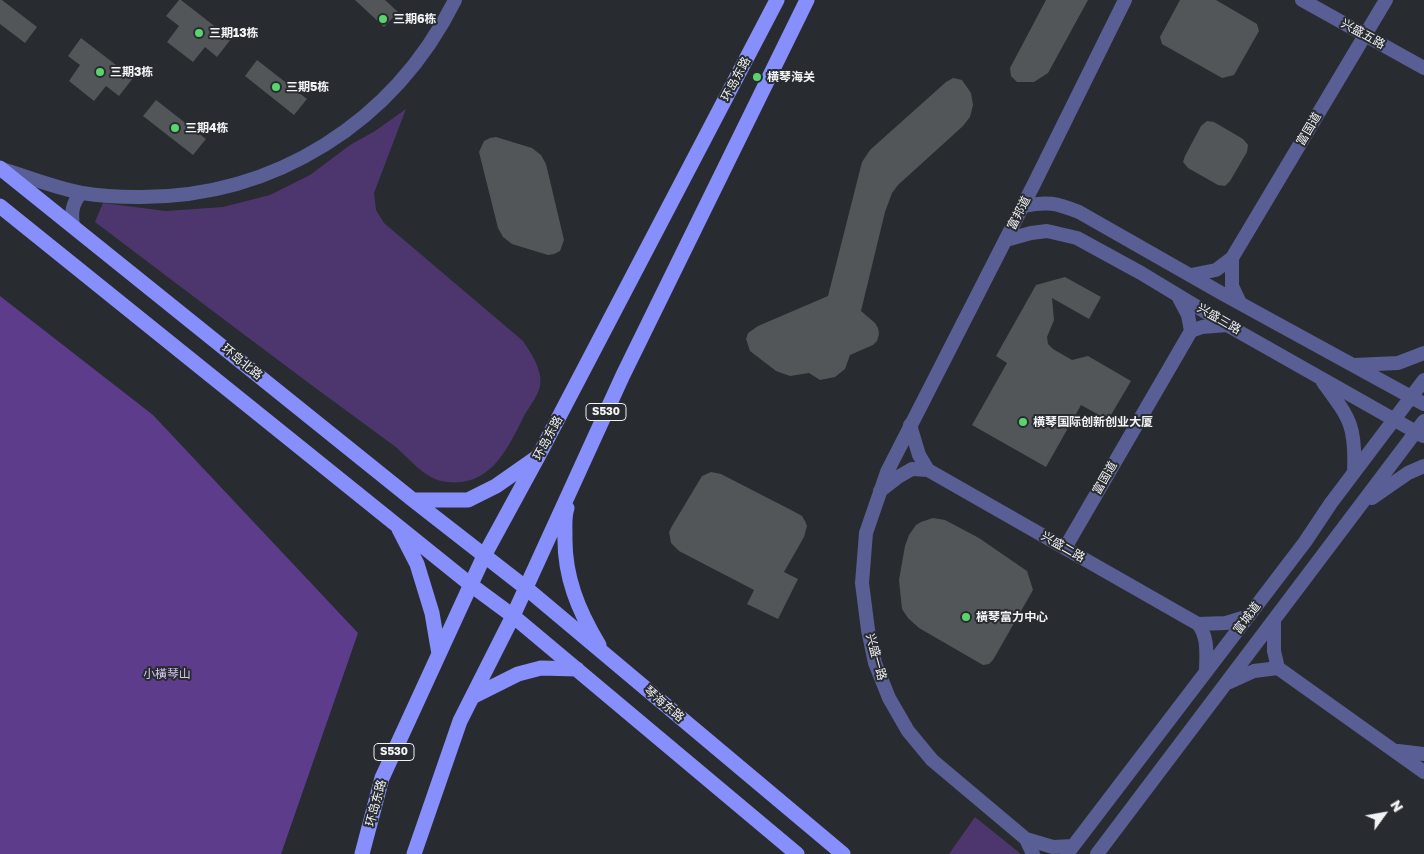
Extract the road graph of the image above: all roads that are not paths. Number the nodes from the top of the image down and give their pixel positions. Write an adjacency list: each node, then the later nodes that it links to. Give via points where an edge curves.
1 (455, 0): 10 (street, via 420,57 389,94 347,131 299,160 247,181 200,193 152,197)
2 (777, 0): 30 (main road, 环岛东路 / S530)
3 (807, 0): 34 (main road, S530)
4 (1125, 0): 12 (street, 富邦道)
5 (1302, 0): 7 (street, 兴盛五路)
6 (1386, 0): 7 (street, 富国道)
7 (1365, 35): 8 (street, 兴盛五路); 15 (street, 富国道)
8 (1424, 68)
9 (0, 168): 10 (street); 13 (main road, 环岛北路)
10 (81, 193): 13 (street, via 72,208)
11 (0, 206): 38 (main road)
12 (1023, 206): 14 (street, 富邦道); 16 (street, 兴盛三路, via 1058,203)
13 (73, 226): 36 (main road, 环岛北路)
14 (1006, 240): 17 (street, 兴盛三路, via 1047,231 1077,238); 28 (street, 富邦道)
15 (1232, 258): 16 (street, via 1216,270); 18 (street, via 1232,286)
16 (1191, 275): 18 (street, 兴盛三路)
17 (1178, 295): 19 (street, 兴盛三路); 20 (street, via 1188,315)
18 (1240, 303): 22 (street, 兴盛三路)
19 (1228, 325): 20 (street, via 1202,327); 23 (street, 兴盛三路)
20 (1191, 332): 39 (street, 富国道)
21 (1424, 353): 22 (street, via 1398,363)
22 (1352, 365): 25 (street, 兴盛三路)
23 (1320, 377): 27 (street, 兴盛三路); 33 (street, via 1352,427)
24 (1424, 380): 25 (street, 富城道)
25 (1411, 397): 26 (street, 兴盛三路); 27 (street, 富城道)
26 (1424, 404)
27 (1394, 419): 29 (street, 兴盛三路); 33 (street, 富城道)
28 (910, 425): 32 (street, via 919,455); 35 (street, 兴盛一路)
29 (1421, 430): 37 (street, 富城道)
30 (539, 455): 36 (main road, via 496,486 468,500); 40 (main road, 环岛东路 / S530)
31 (1424, 466): 37 (street)
32 (928, 470): 35 (street, via 912,469); 39 (street, 兴盛二路)
33 (1354, 472): 44 (street, 富城道)
34 (577, 474): 42 (main road, S530); 48 (main road, via 565,513 569,580 586,624)
35 (880, 491): 57 (street, 兴盛一路, via 866,533 862,583 870,641 881,681 908,731 932,760)
36 (413, 500): 40 (main road, 环岛北路)
37 (1361, 505): 45 (street, 富城道)
38 (396, 524): 41 (main road); 47 (main road, via 418,564 432,613)
39 (1065, 548): 46 (street, 兴盛二路)
40 (484, 556): 41 (main road, 环岛东路 / S530); 42 (main road, 琴海东路)
41 (471, 585): 43 (main road); 47 (main road, 环岛东路 / S530)
42 (526, 588): 43 (main road, S530); 48 (main road, 琴海东路)
43 (513, 616): 50 (main road); 53 (main road, S530)
44 (1249, 616): 46 (street, via 1226,623); 51 (street, 富城道)
45 (1274, 620): 49 (street, via 1274,651); 52 (street, 富城道)
46 (1198, 624): 51 (street, via 1206,641)
47 (438, 654): 59 (main road, 环岛东路 / S530, via 382,778)
48 (606, 656): 62 (main road, 琴海东路)
49 (1278, 668): 52 (street, via 1254,671); 54 (street)
50 (577, 670): 53 (main road, via 541,668 518,674); 61 (main road)
51 (1206, 672): 58 (street, 富城道)
52 (1225, 684): 64 (street, 富城道)
53 (472, 697): 60 (main road, S530, via 460,721)
54 (1395, 750): 55 (street); 56 (street)
55 (1424, 754)
56 (1424, 772)
57 (1026, 839): 58 (street); 63 (street)
58 (1070, 850)
59 (362, 854)
60 (414, 854)
61 (796, 854)
62 (844, 854)
63 (1033, 854)
64 (1097, 854)

